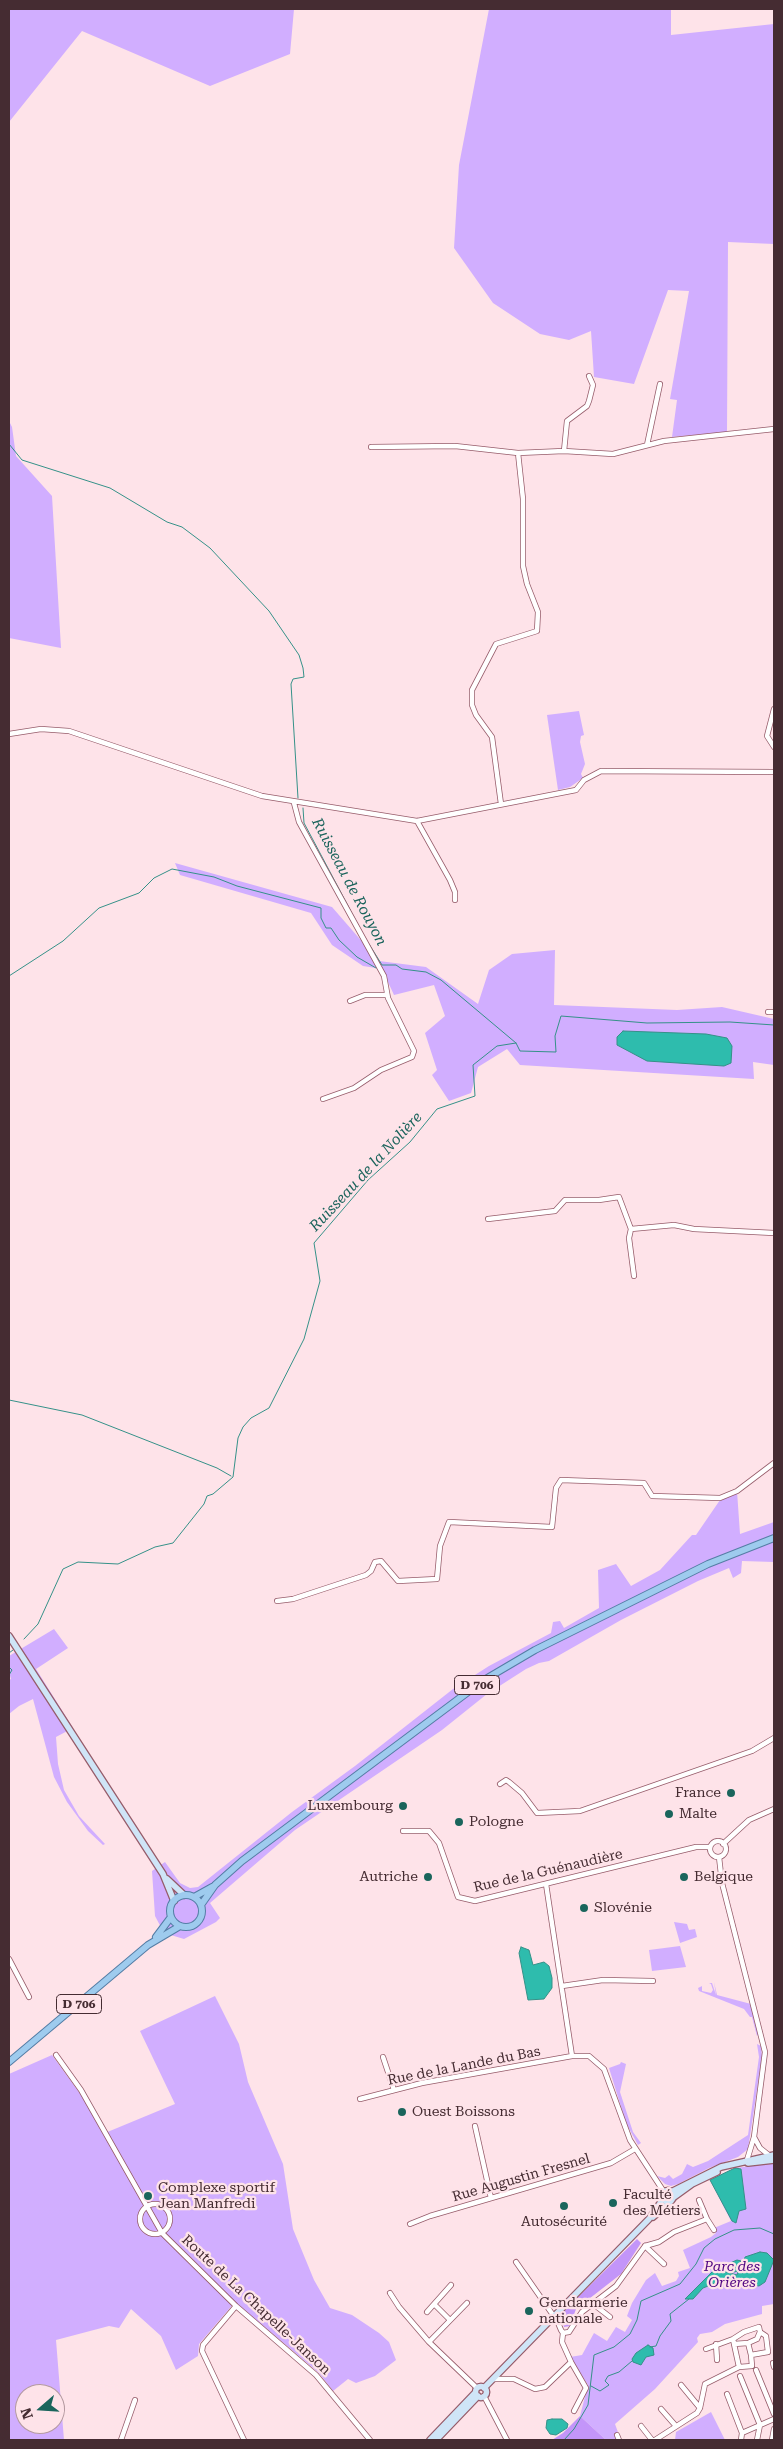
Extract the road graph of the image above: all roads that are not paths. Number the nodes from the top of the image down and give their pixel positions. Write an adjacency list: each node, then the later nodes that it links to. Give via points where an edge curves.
1 (589, 376): 6 (street, via 593,385 589,401 567,421)
2 (660, 384): 4 (street)
3 (774, 429): 4 (street)
4 (647, 445): 6 (street, via 613,454)
5 (370, 447): 7 (street, via 455,446)
6 (564, 451): 7 (street)
7 (518, 453): 13 (street, via 524,499 523,566 526,584 538,612 537,631 496,644 472,690 476,715 492,736)
8 (774, 709): 10 (street, via 767,736)
9 (9, 734): 12 (street, via 41,729 69,731 252,794)
10 (774, 747)
11 (774, 772): 13 (street, via 602,771 584,780 576,790)
12 (294, 803): 14 (street); 16 (street, via 299,822 384,976)
13 (501, 804): 14 (street)
14 (417, 821): 15 (street, via 456,892)
15 (455, 900)
16 (387, 995): 17 (street, via 365,995); 20 (street, via 412,1044 414,1055 376,1072 354,1088)
17 (350, 1001)
18 (768, 1012): 19 (street)
19 (774, 1012)
20 (323, 1099)
21 (488, 1219): 22 (street, via 556,1211 565,1200 619,1197)
22 (631, 1230): 23 (street, via 674,1225); 24 (street, via 629,1238)
23 (774, 1233)
24 (634, 1276)
25 (774, 1464): 27 (street, via 737,1491 720,1498 652,1496 644,1483 561,1480 556,1488 552,1527 449,1522 440,1546 437,1579 398,1581 381,1561 375,1562 366,1574 293,1599)
26 (773, 1538): 38 (main road, D 706, via 708,1564 500,1670 362,1769)
27 (277, 1601)
28 (9, 1636): 36 (main road)
29 (774, 1738): 30 (street, via 752,1751 580,1812 537,1814 509,1782 506,1780)
30 (500, 1784)
31 (774, 1809): 33 (street, via 748,1820)
32 (403, 1831): 37 (street, Rue de la Guénaudière, via 429,1831 439,1843 458,1897 475,1901)
33 (723, 1844): 34 (street, via 717,1842); 35 (street, via 725,1850)
34 (710, 1847): 35 (street, via 712,1854); 37 (street, Rue de la Guénaudière, via 696,1846)
35 (719, 1856): 57 (street, via 722,1883 765,2052)
36 (162, 1874): 39 (main road); 41 (main road)
37 (546, 1884): 48 (street)
38 (215, 1885): 40 (main road, D 706); 42 (main road, D 706)
39 (184, 1895): 40 (main road); 41 (main road)
40 (194, 1897): 42 (main road)
41 (174, 1901): 43 (main road)
42 (201, 1905): 44 (main road, via 202,1914 196,1924)
43 (171, 1917): 44 (main road); 45 (main road, D 706)
44 (180, 1926): 45 (main road, D 706)
45 (148, 1945): 53 (main road, D 706)
46 (9, 1959): 49 (street)
47 (652, 1981): 48 (street, via 603,1980)
48 (562, 1986): 51 (street)
49 (29, 1997)
50 (56, 2055): 65 (street, Route de La Chapelle-Janson, via 81,2090)
51 (572, 2056): 54 (street, Rue de la Lande du Bas); 58 (street, via 589,2056 604,2069)
52 (383, 2057): 54 (street)
53 (9, 2062)
54 (394, 2090): 55 (street, Rue de la Lande du Bas)
55 (360, 2099)
56 (476, 2126): 62 (street)
57 (754, 2137): 59 (street, via 760,2148); 60 (street)
58 (635, 2149): 61 (street); 62 (street, Rue Augustin Fresnel, via 611,2163)
59 (773, 2157): 60 (main road); 63 (main road, via 716,2172)
60 (747, 2160): 63 (main road, via 708,2172)
61 (664, 2192): 63 (main road)
62 (491, 2198): 68 (street, Rue Augustin Fresnel)
63 (669, 2198): 66 (main road); 66 (main road)
64 (699, 2200): 67 (street)
65 (147, 2206): 70 (street, Route de La Chapelle-Janson); 70 (street, via 156,2204 168,2212 168,2226); 70 (street, via 140,2214 140,2224 147,2232)
66 (649, 2219): 81 (main road)
67 (707, 2220): 69 (street); 71 (street)
68 (410, 2224)
69 (714, 2230)
70 (162, 2232): 79 (street, Route de La Chapelle-Janson)
71 (644, 2246): 73 (street); 77 (street, via 616,2286)
72 (516, 2262): 81 (street)
73 (664, 2264)
74 (451, 2285): 78 (street)
75 (390, 2292): 87 (street)
76 (467, 2303): 83 (street)
77 (592, 2303): 82 (street); 85 (street, via 572,2329)
78 (434, 2304): 80 (street); 83 (street)
79 (236, 2306): 114 (street, via 203,2345 202,2351); 115 (street, Route de La Chapelle-Janson, via 316,2375)
80 (427, 2312)
81 (554, 2316): 85 (street); 97 (main road)
82 (610, 2317)
83 (450, 2320): 87 (street)
84 (760, 2332): 86 (street, via 759,2328 744,2332); 88 (street, via 757,2339); 91 (street, via 766,2336 768,2352)
85 (563, 2333): 93 (street, via 562,2342)
86 (734, 2341): 88 (street); 89 (street); 94 (street)
87 (429, 2342): 99 (street)
88 (748, 2343): 91 (street)
89 (716, 2344): 90 (street); 92 (street)
90 (706, 2349)
91 (752, 2355): 94 (street, via 752,2366)
92 (717, 2360)
93 (570, 2362): 97 (street, via 539,2389 514,2379); 104 (street, via 586,2388)
94 (739, 2368): 102 (street, via 705,2384)
95 (756, 2370): 105 (street)
96 (740, 2376): 108 (street)
97 (494, 2378): 99 (main road, via 484,2388 486,2392)
98 (681, 2384): 102 (street)
99 (479, 2393): 116 (main road); 117 (main road); 118 (street)
100 (727, 2394): 111 (street)
101 (135, 2400): 113 (street)
102 (700, 2408): 107 (street)
103 (662, 2409): 107 (street)
104 (574, 2411)
105 (774, 2414)
106 (774, 2419): 108 (street)
107 (675, 2425): 120 (street)
108 (760, 2425): 111 (street); 122 (street)
109 (641, 2426): 120 (street)
110 (774, 2429): 123 (street)
111 (742, 2432): 121 (street)
112 (617, 2435): 119 (street)
113 (121, 2440)
114 (244, 2440)
115 (370, 2440)
116 (430, 2440)
117 (436, 2440)
118 (507, 2440)
119 (619, 2440)
120 (654, 2440)
121 (741, 2440)
122 (757, 2440)
123 (772, 2440)

